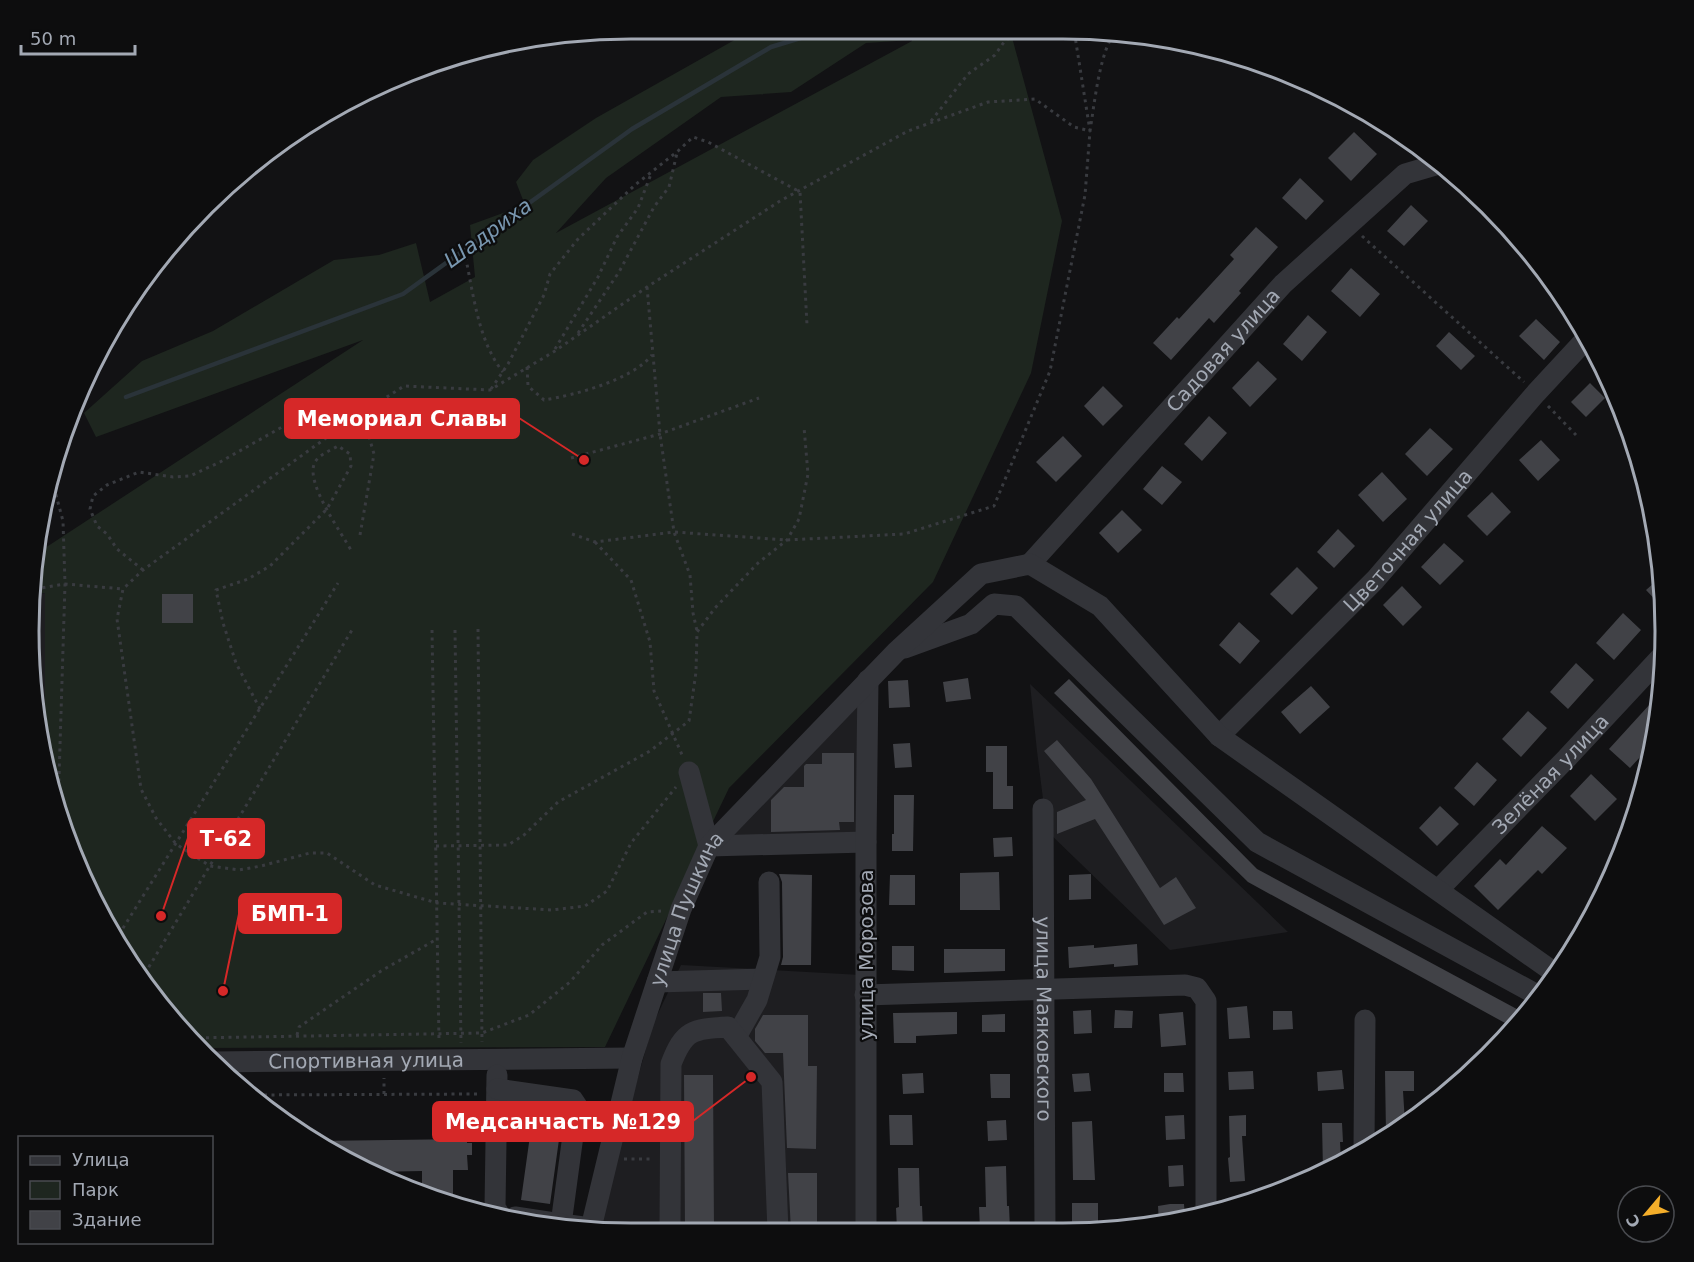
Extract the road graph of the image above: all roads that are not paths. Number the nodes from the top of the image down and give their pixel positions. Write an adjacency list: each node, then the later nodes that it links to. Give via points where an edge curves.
1 (1430, 167): 3 (street, Садовая улица, via 1405,174 1283,285)
2 (1581, 344): 7 (street, Цветочная улица, via 1375,580)
3 (1030, 564): 4 (street, улица Пушкина, via 981,574); 7 (street, via 1100,606)
4 (896, 652): 6 (street, улица Пушкина); 18 (street, via 971,624 994,604 1016,606 1257,842)
5 (1654, 664): 13 (street, Зелёная улица)
6 (868, 680): 10 (street, улица Морозова); 11 (street, улица Пушкина)
7 (1219, 736): 13 (street)
8 (689, 772): 11 (street)
9 (1043, 809): 17 (street, улица Маяковского)
10 (866, 842): 11 (street); 19 (street, улица Морозова)
11 (709, 846): 16 (street, улица Пушкина, via 681,909)
12 (769, 882): 15 (street, via 770,957)
13 (1439, 889): 14 (street)
14 (1549, 968)
15 (763, 979): 16 (street); 21 (street, via 758,1000)
16 (657, 982): 22 (street, улица Пушкина)
17 (1044, 990): 19 (street); 27 (street, via 1185,985 1197,988 1206,1001); 34 (street, улица Маяковского)
18 (1532, 992)
19 (865, 995): 33 (street, улица Морозова)
20 (1365, 1020): 26 (street)
21 (736, 1037): 31 (street, via 728,1027 696,1032 679,1043 671,1064); 32 (street, via 772,1082)
22 (632, 1058): 23 (street, Спортивная улица); 30 (street, улица Пушкина)
23 (490, 1059): 24 (street, Спортивная улица); 25 (street)
24 (225, 1062)
25 (491, 1091): 28 (street); 29 (street, via 576,1102)
26 (1364, 1141)
27 (1206, 1205)
28 (495, 1207)
29 (562, 1219)
30 (593, 1222)
31 (670, 1223)
32 (778, 1223)
33 (866, 1223)
34 (1045, 1223)

